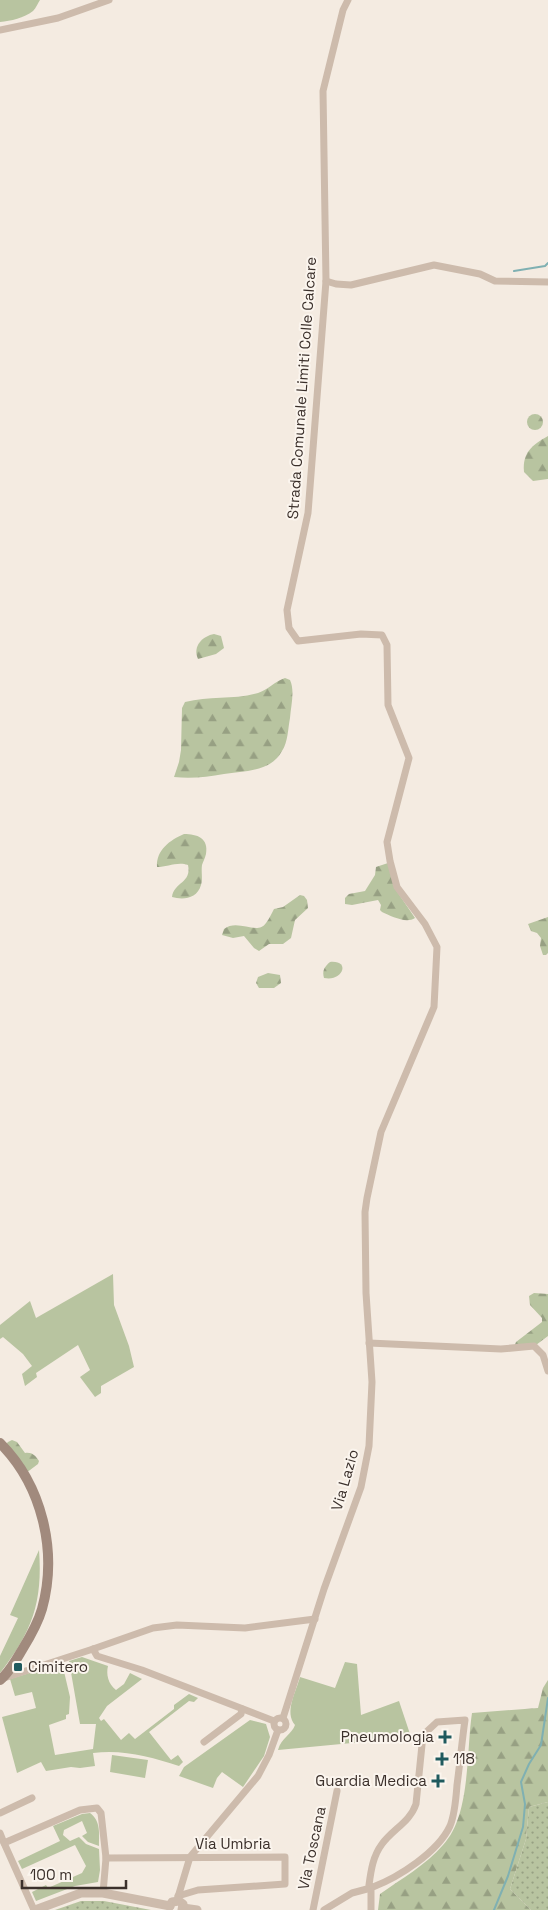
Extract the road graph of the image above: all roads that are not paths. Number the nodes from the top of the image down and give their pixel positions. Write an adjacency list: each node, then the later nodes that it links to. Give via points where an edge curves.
1 (109, 0): 3 (street, via 58,18)
2 (348, 0): 4 (street, Strada Comunale Limiti Colle Calcare, via 323,91)
3 (0, 30)
4 (326, 280): 5 (street, via 351,285 434,265 480,274 495,281); 6 (street, Strada Comunale Limiti Colle Calcare, via 308,513 287,610 289,628 298,641 361,634 382,635 387,645 388,704 409,758 388,842 390,860 397,888 425,924 437,947 434,1007 381,1132 367,1198)
5 (548, 282)
6 (369, 1343): 7 (street, via 501,1349 534,1346 543,1355); 9 (street, Via Lazio, via 372,1382 369,1446 361,1487)
7 (548, 1371)
8 (0, 1443): 11 (main road, via 15,1460 35,1496 46,1536 47,1555 42,1609 30,1636)
9 (315, 1619): 10 (street, via 244,1628 177,1625 153,1628); 13 (street, Via Lazio)
10 (93, 1649): 11 (street); 12 (street, via 97,1656)
11 (2, 1679)
12 (242, 1709): 14 (street); 16 (street, via 241,1714)
13 (283, 1718): 14 (street); 15 (street, via 290,1727)
14 (274, 1721): 15 (street)
15 (278, 1730): 23 (street, via 258,1776)
16 (204, 1742)
17 (337, 1791): 29 (street, Via Toscana)
18 (32, 1798): 19 (street)
19 (0, 1813)
20 (0, 1833): 21 (street)
21 (4, 1843): 22 (street, via 80,1810 97,1808 102,1813); 27 (street)
22 (106, 1858): 23 (street, Via Umbria); 25 (street)
23 (190, 1858): 26 (street); 26 (street, Via Umbria, via 285,1857 285,1884 198,1890)
24 (370, 1888): 24 (street, Via Toscana, via 374,1858 379,1849 414,1812 423,1735 437,1722 465,1720 455,1806 446,1833 418,1860); 30 (street, Via Toscana, via 352,1893); 31 (street, Via Toscana)
25 (103, 1893): 26 (street); 27 (street, via 81,1893)
26 (177, 1905): 28 (street)
27 (34, 1910)
28 (197, 1910)
29 (313, 1910)
30 (324, 1910)
31 (371, 1910)

